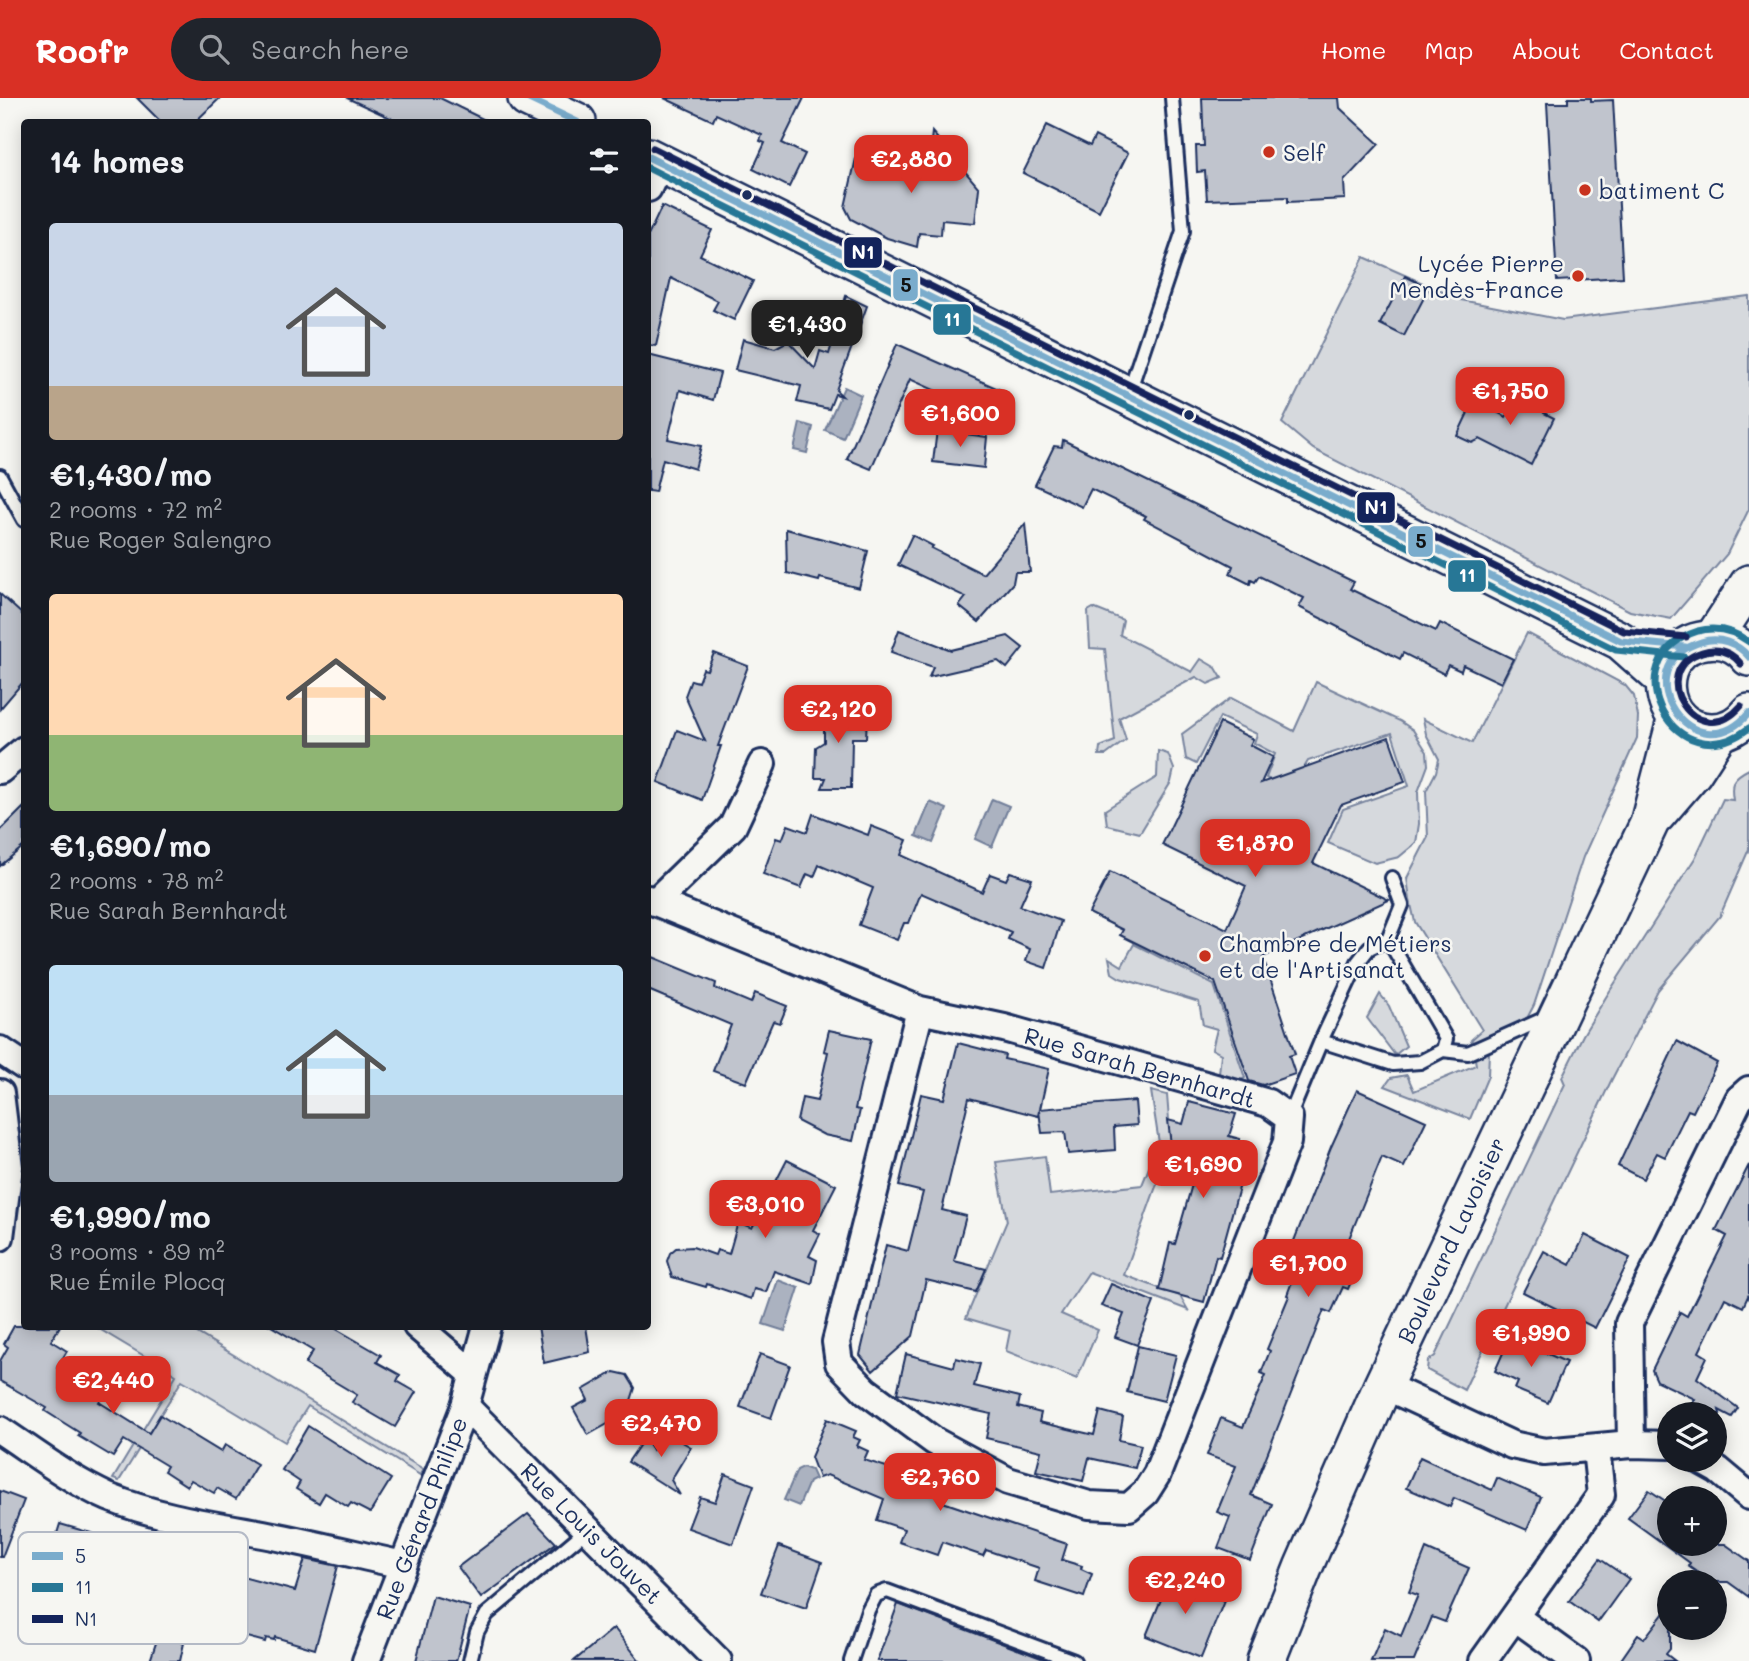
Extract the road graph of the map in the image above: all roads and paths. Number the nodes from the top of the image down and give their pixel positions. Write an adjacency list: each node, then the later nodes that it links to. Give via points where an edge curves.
1 (1172, 98): 5 (lane, via 1183,231)
2 (535, 100): 3 (main road)
3 (571, 119)
4 (652, 169): 5 (main road)
5 (1128, 396): 9 (main road)
6 (0, 476): 7 (lane)
7 (21, 514)
8 (1749, 584): 10 (main road)
9 (1621, 641): 10 (main road); 12 (main road)
10 (1699, 643): 11 (main road, via 1736,645); 12 (main road, via 1675,656)
11 (1749, 657)
12 (1665, 680): 13 (main road, via 1669,706)
13 (1677, 717): 14 (main road, via 1704,732); 18 (main road, Boulevard Lavoisier)
14 (1741, 720): 18 (main road, Boulevard Lavoisier)
15 (21, 752): 17 (street)
16 (762, 764): 20 (street, via 733,826)
17 (0, 770)
18 (1649, 824): 23 (main road, Boulevard Lavoisier)
19 (1392, 878): 21 (lane, via 1402,905)
20 (651, 900): 22 (street, Rue Sarah Bernhardt)
21 (1388, 939): 24 (lane, via 1369,948 1358,962); 26 (lane, via 1446,1040)
22 (920, 1010): 30 (street, Rue Sarah Bernhardt, via 1003,1028 1268,1103); 30 (street, via 836,1342 839,1363 866,1391 934,1441 1008,1481 1052,1494 1090,1505 1129,1507 1157,1474 1287,1142)
23 (1558, 1012): 26 (lane, via 1468,1053); 35 (main road, Boulevard Lavoisier)
24 (1321, 1041): 26 (lane, via 1393,1064 1420,1062); 30 (lane)
25 (0, 1050): 27 (street)
26 (1443, 1050)
27 (21, 1064)
28 (1749, 1090): 38 (street, via 1739,1099 1629,1323)
29 (0, 1093): 31 (street, via 9,1167)
30 (1289, 1118)
31 (0, 1237)
32 (422, 1330): 34 (street)
33 (486, 1330): 34 (street, Rue Gérard Philipe)
34 (473, 1374): 36 (street, Rue Gérard Philipe)
35 (1383, 1385): 40 (street, via 1512,1445 1544,1452); 51 (main road, Boulevard Lavoisier)
36 (465, 1406): 43 (street, Rue Louis Jouvet); 44 (street, Rue Gérard Philipe)
37 (0, 1430): 44 (street, via 72,1477 135,1507)
38 (1631, 1444): 39 (street); 40 (street)
39 (1657, 1445)
40 (1596, 1448): 45 (street, via 1601,1495)
41 (1720, 1472): 42 (street)
42 (1749, 1496)
43 (589, 1529): 47 (lane, via 487,1614); 48 (street, Rue Louis Jouvet)
44 (403, 1565): 46 (street, Rue Gérard Philipe)
45 (1515, 1617): 52 (street); 53 (street)
46 (366, 1661)
47 (470, 1661)
48 (718, 1661)
49 (851, 1661): 50 (lane, via 868,1610 876,1595 887,1591)
50 (1074, 1661)
51 (1266, 1661)
52 (1483, 1661)
53 (1576, 1661)

